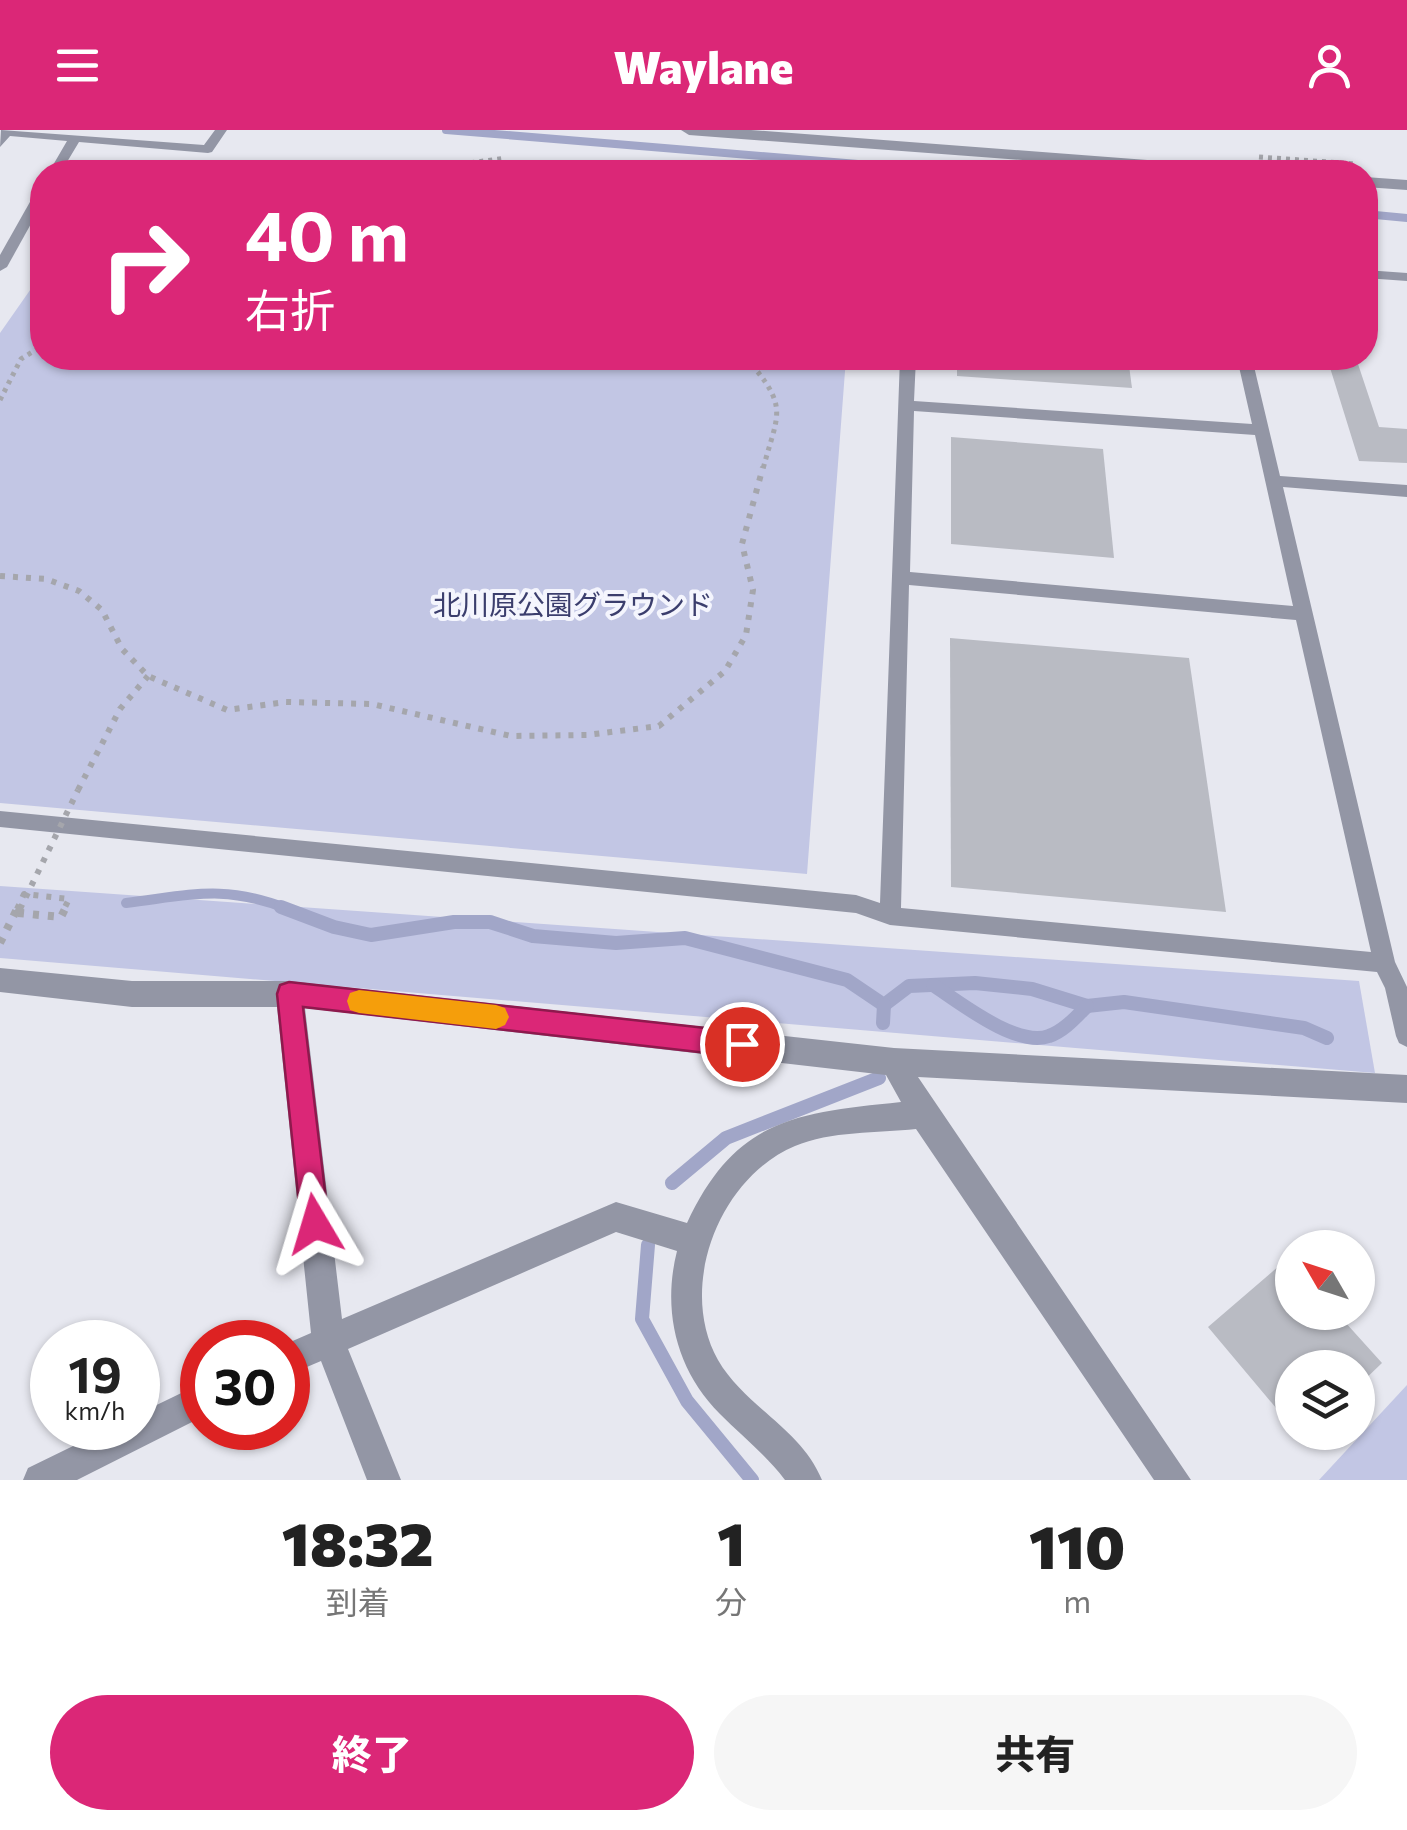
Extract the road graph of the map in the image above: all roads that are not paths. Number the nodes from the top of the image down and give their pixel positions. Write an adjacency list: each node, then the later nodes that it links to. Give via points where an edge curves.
1 (221, 130): 3 (lane, via 208,149)
2 (690, 130): 6 (street)
3 (74, 138): 4 (lane, via 6,132); 5 (lane)
4 (0, 143)
5 (61, 160)
6 (1019, 160)
7 (1378, 183): 8 (street)
8 (1407, 185)
9 (30, 215): 10 (lane)
10 (0, 267)
11 (1378, 275): 12 (lane)
12 (1407, 277)
13 (908, 370): 15 (lane)
14 (1248, 370): 16 (lane)
15 (908, 406): 16 (lane); 19 (lane)
16 (1263, 430): 17 (lane)
17 (1275, 482): 18 (lane); 20 (lane)
18 (1407, 492)
19 (902, 578): 20 (lane); 22 (lane)
20 (1305, 614): 23 (lane)
21 (0, 819): 22 (lane, via 856,904)
22 (890, 916): 23 (lane)
23 (1384, 962): 26 (lane)
24 (0, 980): 25 (street, via 132,994)
25 (289, 994): 27 (street); 31 (street)
26 (1407, 1036)
27 (894, 1062): 28 (street); 29 (street)
28 (1407, 1089)
29 (923, 1114): 30 (street, via 788,1134 733,1173); 34 (street)
30 (692, 1240): 31 (street, via 616,1217); 37 (street, via 683,1310 706,1372)
31 (328, 1339): 32 (street); 36 (street)
32 (310, 1348)
33 (180, 1411): 35 (street)
34 (1163, 1475)
35 (40, 1480)
36 (384, 1480)
37 (805, 1480)

